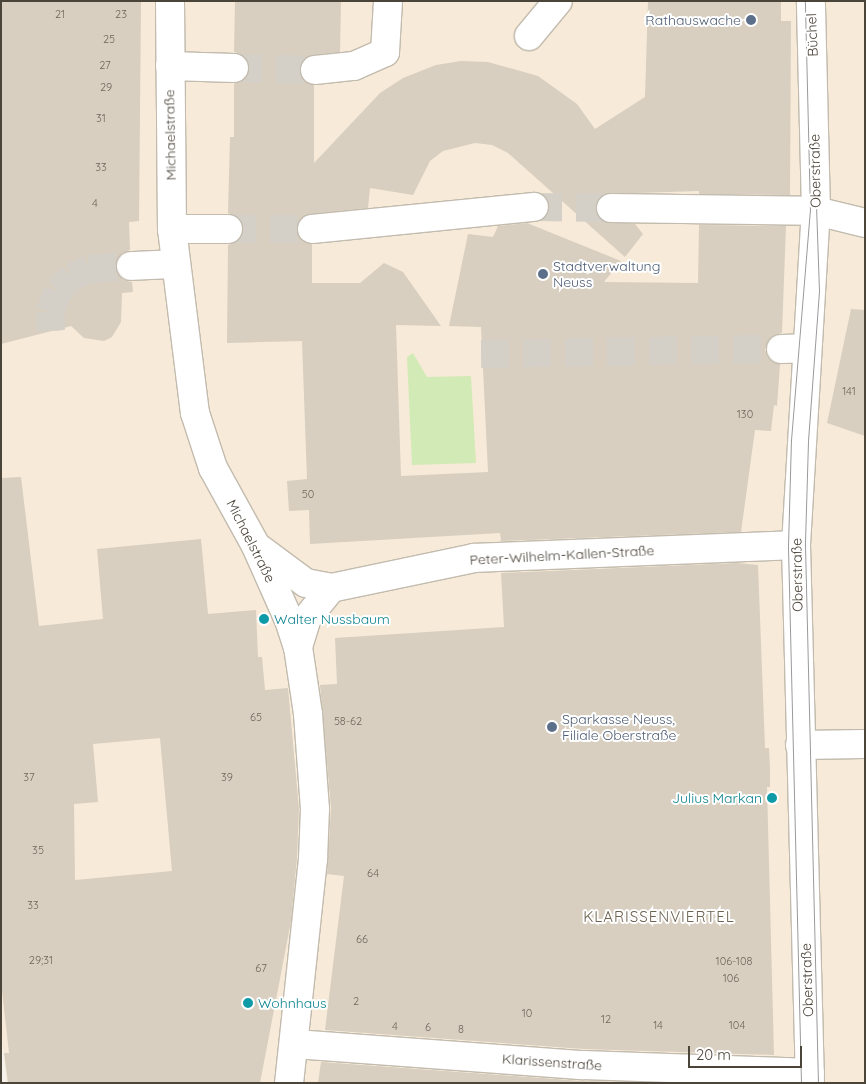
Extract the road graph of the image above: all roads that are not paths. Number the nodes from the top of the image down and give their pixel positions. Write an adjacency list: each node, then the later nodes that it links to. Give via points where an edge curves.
1 (170, 1): 6 (street, Michaelstraße)
2 (388, 1): 9 (street, via 385,52 354,66)
3 (558, 1): 5 (street)
4 (811, 1): 8 (street, Büchel)
5 (529, 36)
6 (170, 66): 7 (street); 14 (street, Michaelstraße)
7 (234, 68)
8 (813, 68): 12 (street, Oberstraße)
9 (315, 70)
10 (534, 207): 16 (street)
11 (611, 208): 12 (street)
12 (816, 211): 13 (street); 19 (street, Oberstraße, via 794,349)
13 (865, 223)
14 (172, 229): 15 (street); 17 (street, Michaelstraße)
15 (228, 229)
16 (312, 230)
17 (175, 264): 18 (street); 20 (street, Michaelstraße, via 195,413 213,468)
18 (131, 266)
19 (796, 545): 21 (street, Peter-Wilhelm-Kallen-Straße, via 474,558); 24 (street, Oberstraße)
20 (256, 546): 21 (street, Peter-Wilhelm-Kallen-Straße, via 306,583); 22 (street, Michaelstraße)
21 (331, 588): 22 (street, via 306,618)
22 (298, 647): 25 (street, Michaelstraße, via 315,809)
23 (865, 744): 24 (street)
24 (800, 745): 26 (street, Oberstraße)
25 (295, 1044): 26 (street, Klarissenstraße); 27 (street, Michaelstraße)
26 (810, 1078)
27 (290, 1083)

